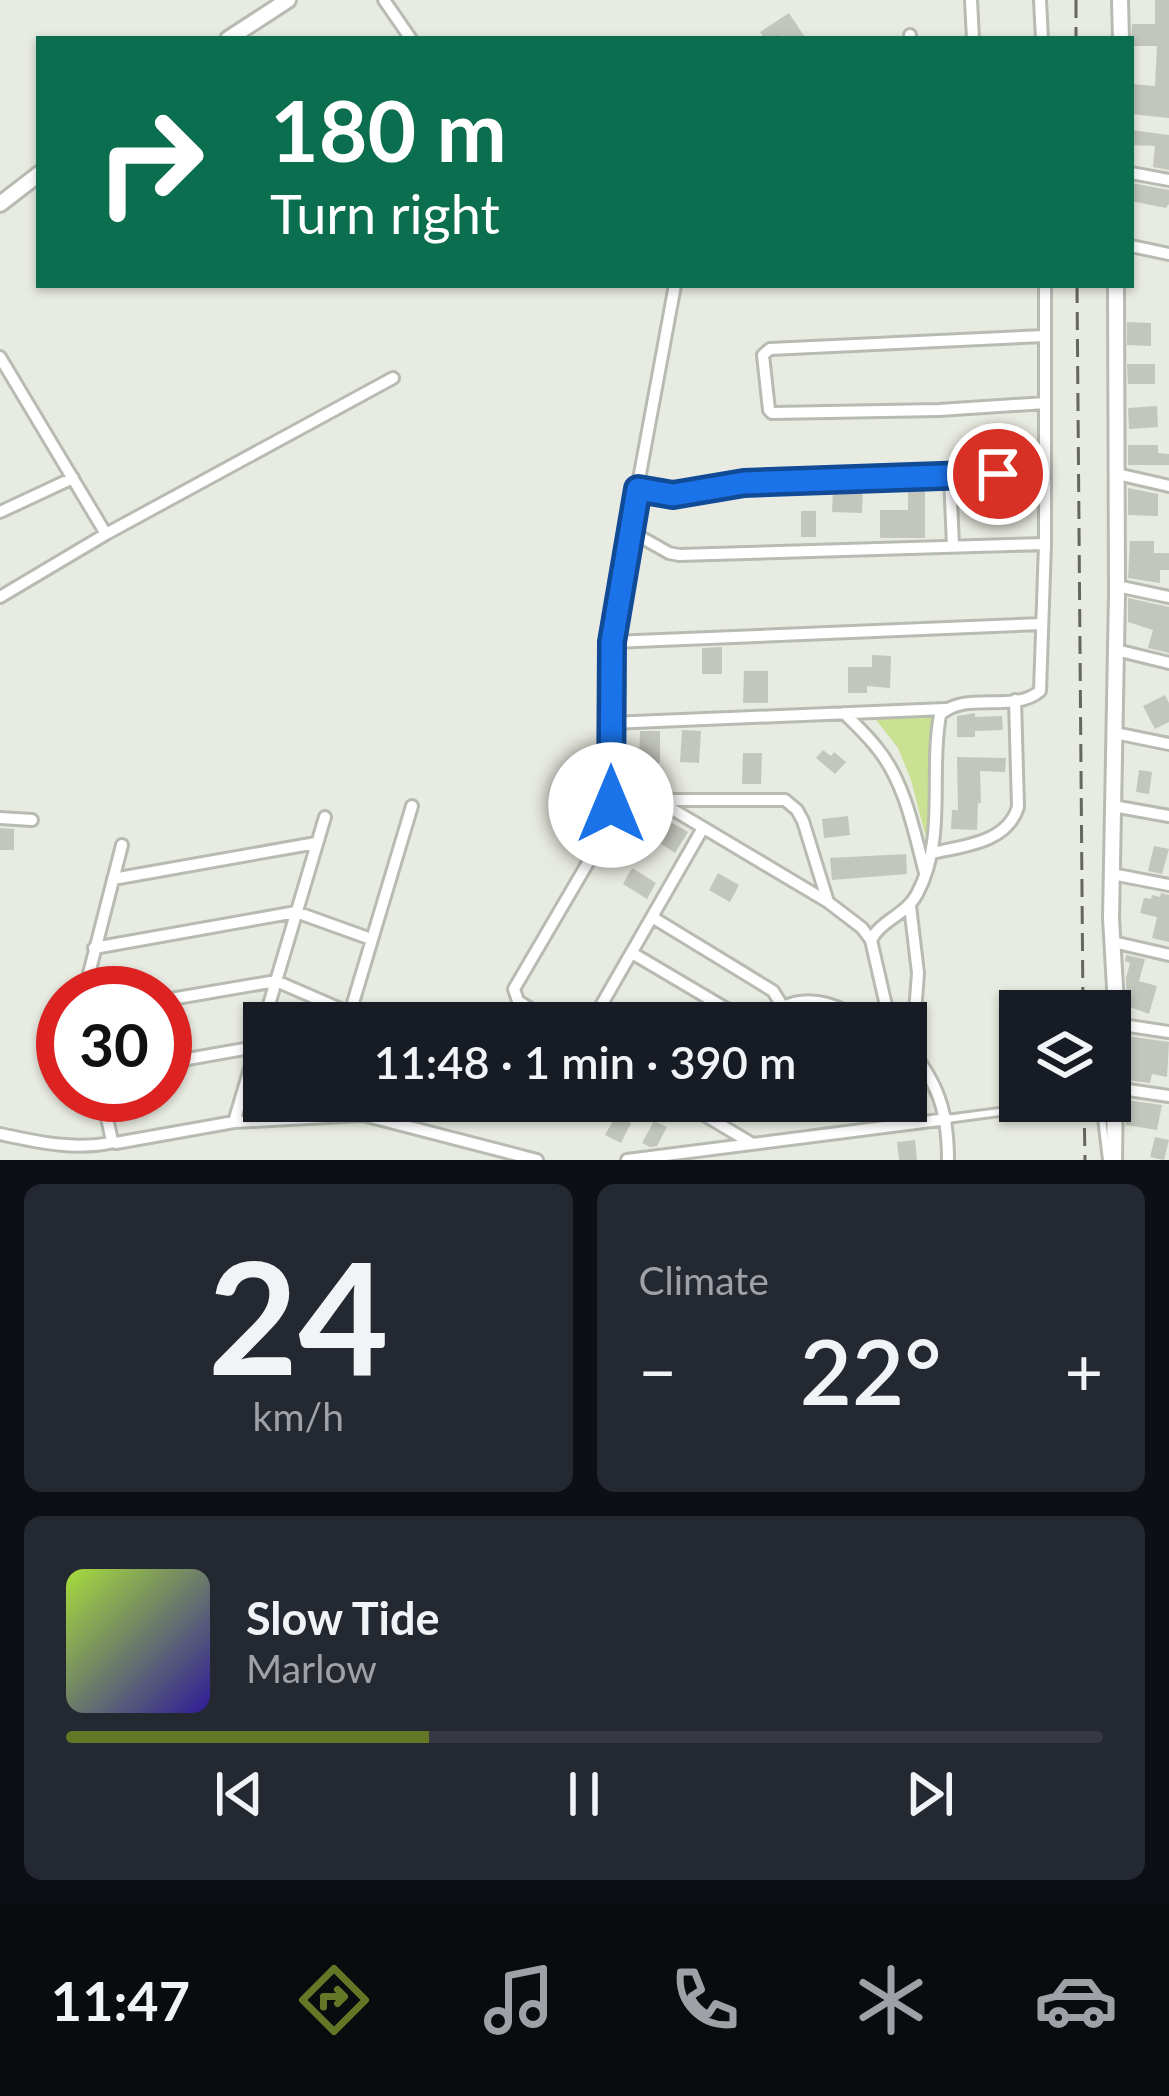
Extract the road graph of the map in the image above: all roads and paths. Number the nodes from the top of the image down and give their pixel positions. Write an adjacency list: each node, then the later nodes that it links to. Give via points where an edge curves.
1 (384, 0): 7 (street)
2 (971, 0): 8 (street)
3 (1040, 0): 9 (street)
4 (1120, 0): 10 (street)
5 (279, 2): 6 (street)
6 (232, 36)
7 (409, 36)
8 (973, 36)
9 (1042, 36)
10 (1121, 36)
11 (1134, 173): 13 (street)
12 (36, 176): 14 (street)
13 (1169, 180)
14 (0, 204)
15 (1134, 247): 16 (street)
16 (1169, 254)
17 (674, 288): 29 (street)
18 (1045, 288): 20 (street)
19 (1115, 288): 25 (street)
20 (1044, 336): 23 (street); 23 (street, via 770,349 764,356 769,410 777,414)
21 (0, 357): 27 (street)
22 (393, 378): 32 (street)
23 (1045, 403): 24 (street)
24 (1045, 472): 26 (street); 33 (street)
25 (1117, 474): 28 (street); 35 (street)
26 (950, 475): 29 (street, via 744,483 673,495); 34 (street)
27 (73, 478): 30 (street); 32 (street)
28 (1169, 486)
29 (638, 489): 31 (street)
30 (0, 512)
31 (630, 531): 34 (street, via 679,555); 39 (street)
32 (106, 534): 36 (street)
33 (1045, 544): 34 (street); 38 (street)
34 (953, 546)
35 (1117, 586): 37 (street); 40 (street)
36 (0, 597)
37 (1169, 597)
38 (1042, 624): 39 (street); 42 (street, via 1040,691)
39 (612, 642): 45 (street)
40 (1116, 650): 41 (street); 46 (street)
41 (1169, 663)
42 (1015, 700): 43 (street); 59 (street, via 1015,817 987,840)
43 (945, 709): 44 (street); 59 (street)
44 (844, 713): 45 (street); 61 (street, via 894,775)
45 (610, 723): 49 (street)
46 (1115, 733): 47 (street); 51 (street)
47 (1169, 744)
48 (662, 800): 49 (street); 56 (street); 64 (street, via 791,804)
49 (611, 805): 81 (street, via 607,830 514,989)
50 (412, 806): 68 (street)
51 (1113, 806): 52 (street); 60 (street)
52 (1169, 816)
53 (325, 817): 57 (street)
54 (0, 818): 55 (street)
55 (32, 820)
56 (703, 828): 64 (street); 67 (street)
57 (316, 843): 62 (street); 66 (street)
58 (122, 845): 62 (street)
59 (932, 853): 61 (street)
60 (1112, 874): 63 (street); 70 (street)
61 (926, 876): 65 (street)
62 (113, 879): 71 (street)
63 (1169, 886)
64 (828, 902): 69 (street)
65 (910, 906): 69 (street); 86 (street)
66 (296, 912): 68 (street); 71 (street); 75 (street)
67 (652, 917): 72 (street); 84 (street)
68 (371, 939): 80 (street)
69 (871, 940): 85 (street)
70 (1113, 942): 73 (street); 76 (street)
71 (94, 949): 74 (street)
72 (632, 953): 82 (street); 83 (street)
73 (1169, 955)
74 (90, 966)
75 (276, 981): 77 (street); 78 (street); 79 (street)
76 (1113, 990)
77 (192, 995)
78 (270, 1002)
79 (317, 1002)
80 (353, 1002)
81 (520, 1002)
82 (603, 1002)
83 (715, 1002)
84 (780, 1002)
85 (885, 1002)
86 (915, 1002)
87 (1131, 1029): 88 (street)
88 (1169, 1031)
89 (243, 1049): 90 (street)
90 (192, 1058)
91 (927, 1075): 96 (street)
92 (1131, 1090): 94 (street)
93 (243, 1091): 99 (street)
94 (1169, 1096)
95 (999, 1112): 96 (lane)
96 (947, 1119): 106 (street); 110 (street)
97 (243, 1121): 99 (street)
98 (109, 1122): 105 (street)
99 (234, 1122): 105 (street)
100 (394, 1122): 108 (street)
101 (715, 1122): 106 (street)
102 (1104, 1122): 111 (lane)
103 (1113, 1122): 111 (street)
104 (0, 1134): 107 (street)
105 (114, 1142): 107 (street)
106 (751, 1144): 109 (street)
107 (97, 1153)
108 (537, 1160)
109 (627, 1160)
110 (948, 1160)
111 (1110, 1160)

